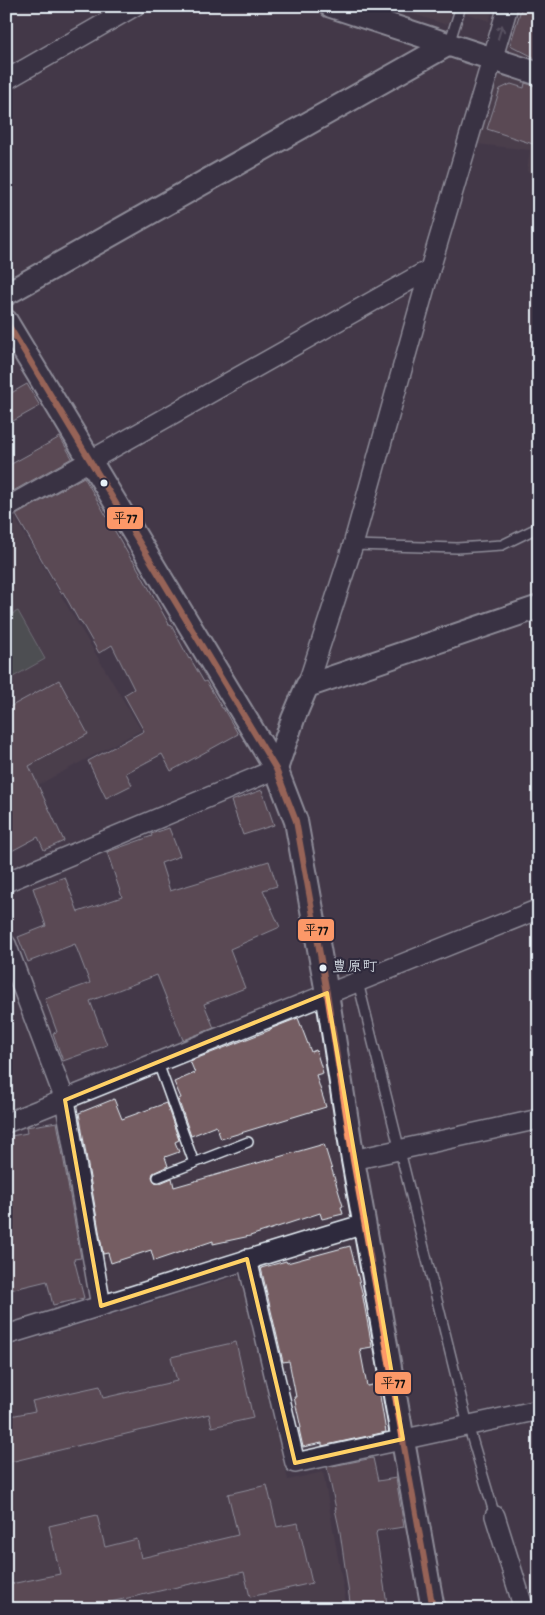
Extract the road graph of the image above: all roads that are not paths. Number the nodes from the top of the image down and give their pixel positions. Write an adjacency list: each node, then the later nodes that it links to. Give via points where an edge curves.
1 (135, 6): 8 (street)
2 (331, 6): 5 (street)
3 (461, 6): 5 (lane)
4 (508, 6): 6 (street, one-way to 4)
5 (449, 44): 6 (street); 10 (street)
6 (492, 58): 7 (street); 9 (street)
7 (539, 74)
8 (6, 80)
9 (430, 269): 12 (street); 15 (street)
10 (6, 294)
11 (6, 321): 12 (street)
12 (90, 461): 13 (street); 18 (street)
13 (6, 508)
14 (539, 527): 15 (lane, via 502,545 457,548)
15 (353, 545): 17 (street)
16 (539, 607): 17 (street)
17 (307, 686): 18 (street)
18 (276, 769): 19 (street); 23 (street, via 296,821)
19 (6, 882)
20 (539, 909): 22 (street)
21 (6, 944): 25 (street)
22 (358, 982): 23 (street); 29 (lane)
23 (327, 993): 24 (street); 30 (street)
24 (158, 1063): 25 (street); 31 (lane)
25 (65, 1100): 27 (street); 35 (street)
26 (539, 1119): 29 (street)
27 (6, 1123)
28 (248, 1142): 31 (lane)
29 (399, 1150): 30 (street); 38 (lane)
30 (353, 1160): 33 (street)
31 (194, 1164): 32 (lane)
32 (158, 1177)
33 (365, 1224): 34 (street); 39 (street)
34 (247, 1259): 35 (street); 39 (street, via 295,1463)
35 (101, 1306): 36 (street)
36 (6, 1335)
37 (539, 1410): 38 (street)
38 (468, 1425): 39 (street); 40 (lane)
39 (403, 1439): 41 (street)
40 (495, 1516): 42 (street)
41 (433, 1609)
42 (524, 1609)

